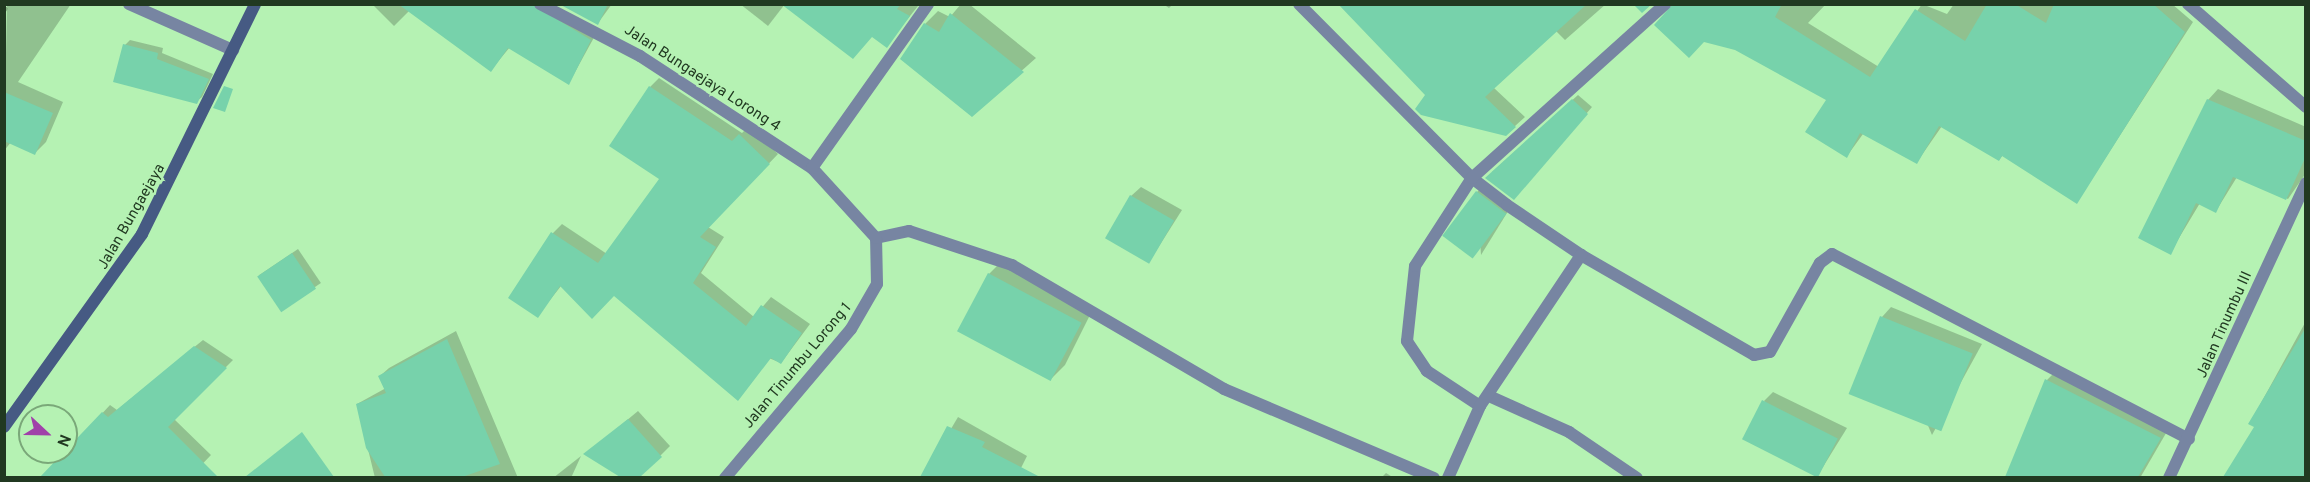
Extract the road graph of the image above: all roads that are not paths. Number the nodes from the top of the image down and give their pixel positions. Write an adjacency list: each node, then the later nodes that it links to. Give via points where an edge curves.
1 (129, 4): 8 (street)
2 (255, 4): 8 (street, Jalan Bungaejaya)
3 (540, 4): 10 (street, Jalan Bungaejaya Lorong 4, via 640,56)
4 (928, 4): 10 (street)
5 (1299, 4): 11 (street)
6 (1665, 4): 11 (street)
7 (2188, 4): 9 (street)
8 (233, 50): 17 (street, Jalan Bungaejaya, via 141,234)
9 (2306, 107)
10 (812, 168): 13 (street)
11 (1472, 178): 14 (street); 16 (street, via 1415,266 1406,325 1418,361)
12 (2306, 183): 18 (street, Jalan Tinumbu III)
13 (876, 238): 19 (street, Jalan Tinumbu Lorong 1, via 880,262 867,306); 20 (street, via 909,231 1012,265 1224,389)
14 (1581, 255): 15 (street); 18 (street, via 1763,357 1820,262 1832,254)
15 (1489, 396): 16 (street); 22 (street, via 1569,432)
16 (1480, 406): 21 (street)
17 (4, 427)
18 (2189, 439): 23 (street, Jalan Tinumbu III)
19 (725, 477)
20 (1434, 477)
21 (1448, 477)
22 (1637, 477)
23 (2169, 477)

